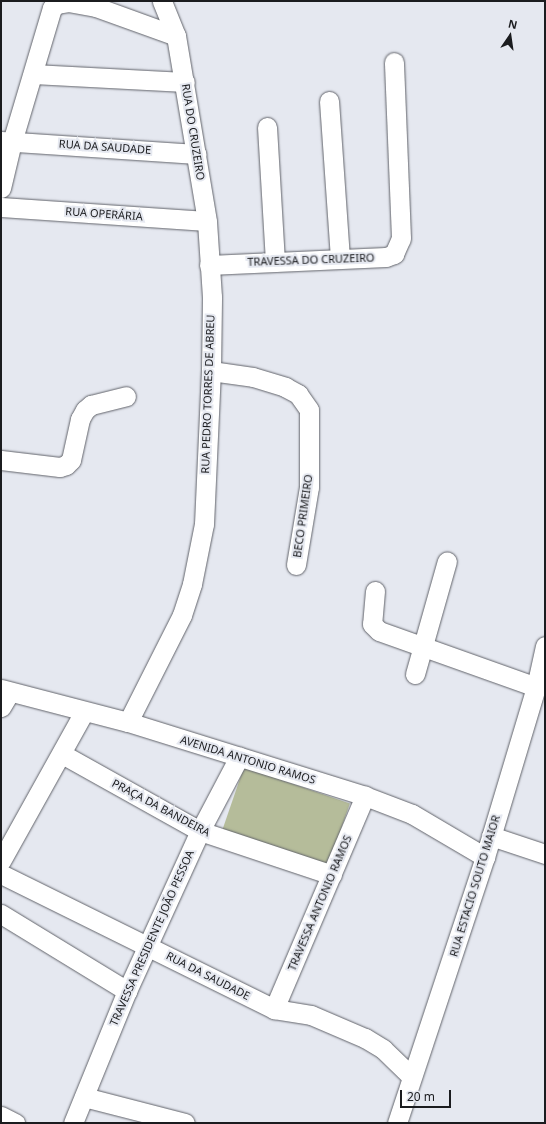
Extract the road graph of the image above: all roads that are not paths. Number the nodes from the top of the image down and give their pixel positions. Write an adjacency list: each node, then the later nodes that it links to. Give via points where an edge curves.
1 (164, 3): 2 (street, RUA DO CRUZEIRO)
2 (176, 36): 4 (street, via 96,7 68,2 58,4 49,15); 5 (street, RUA DO CRUZEIRO)
3 (394, 62): 13 (street, TRAVESSA DO CRUZEIRO, via 401,238 394,254 386,257)
4 (33, 74): 5 (street); 8 (street)
5 (185, 82): 9 (street, RUA DO CRUZEIRO)
6 (329, 100): 13 (street)
7 (267, 127): 14 (street)
8 (6, 141): 9 (street, RUA DA SAUDADE); 10 (street)
9 (197, 154): 12 (street, RUA DO CRUZEIRO)
10 (1, 188)
11 (1, 207): 12 (street, RUA OPERÁRIA)
12 (207, 221): 15 (street, RUA DO CRUZEIRO)
13 (340, 258): 14 (street, TRAVESSA DO CRUZEIRO)
14 (275, 262): 15 (street, TRAVESSA DO CRUZEIRO)
15 (209, 265): 16 (street, RUA PEDRO TORRES DE ABREU, via 212,297)
16 (211, 371): 20 (street, BECO PRIMEIRO, via 253,377 285,387 298,394 309,410 309,487); 28 (street, RUA PEDRO TORRES DE ABREU, via 204,524 192,584 182,614)
17 (126, 396): 18 (street, via 91,405 85,410 80,419 71,460 66,465 60,467)
18 (1, 460)
19 (447, 561): 23 (street)
20 (296, 565)
21 (375, 591): 23 (street, via 371,618 374,627)
22 (545, 646): 25 (street, RUA ESTACIO SOUTO MAIOR)
23 (422, 648): 24 (street); 25 (street)
24 (415, 674)
25 (536, 686): 33 (street, RUA ESTACIO SOUTO MAIOR)
26 (4, 696): 27 (street, AVENIDA ANTONIO RAMOS)
27 (84, 712): 28 (street, AVENIDA ANTONIO RAMOS); 29 (street)
28 (128, 722): 30 (street, AVENIDA ANTONIO RAMOS)
29 (62, 754): 32 (street, PRAÇA DA BANDEIRA); 36 (street)
30 (239, 757): 31 (street, AVENIDA ANTONIO RAMOS); 32 (street, TRAVESSA PRESIDENTE JOÃO PESSOA)
31 (365, 796): 35 (street, AVENIDA ANTONIO RAMOS, via 412,814); 38 (street, TRAVESSA ANTONIO RAMOS)
32 (200, 831): 38 (street, PRAÇA DA BANDEIRA); 40 (street, TRAVESSA PRESIDENTE JOÃO PESSOA)
33 (490, 836): 34 (street); 35 (street, RUA ESTACIO SOUTO MAIOR)
34 (545, 854)
35 (485, 857): 43 (street, RUA ESTACIO SOUTO MAIOR, via 448,974)
36 (1, 861)
37 (1, 874): 40 (street, RUA DA SAUDADE)
38 (332, 875): 42 (street, TRAVESSA ANTONIO RAMOS)
39 (1, 914): 41 (street)
40 (148, 945): 41 (street, TRAVESSA PRESIDENTE JOÃO PESSOA); 42 (street, RUA DA SAUDADE)
41 (127, 991): 44 (street, TRAVESSA PRESIDENTE JOÃO PESSOA)
42 (274, 1009): 43 (street, RUA DA SAUDADE, via 311,1015 365,1038 383,1049)
43 (411, 1076): 49 (street, RUA ESTACIO SOUTO MAIOR)
44 (84, 1097): 47 (street, TRAVESSA PRESIDENTE JOÃO PESSOA); 48 (street)
45 (1, 1116): 46 (street)
46 (15, 1123)
47 (73, 1123)
48 (185, 1123)
49 (397, 1123)

